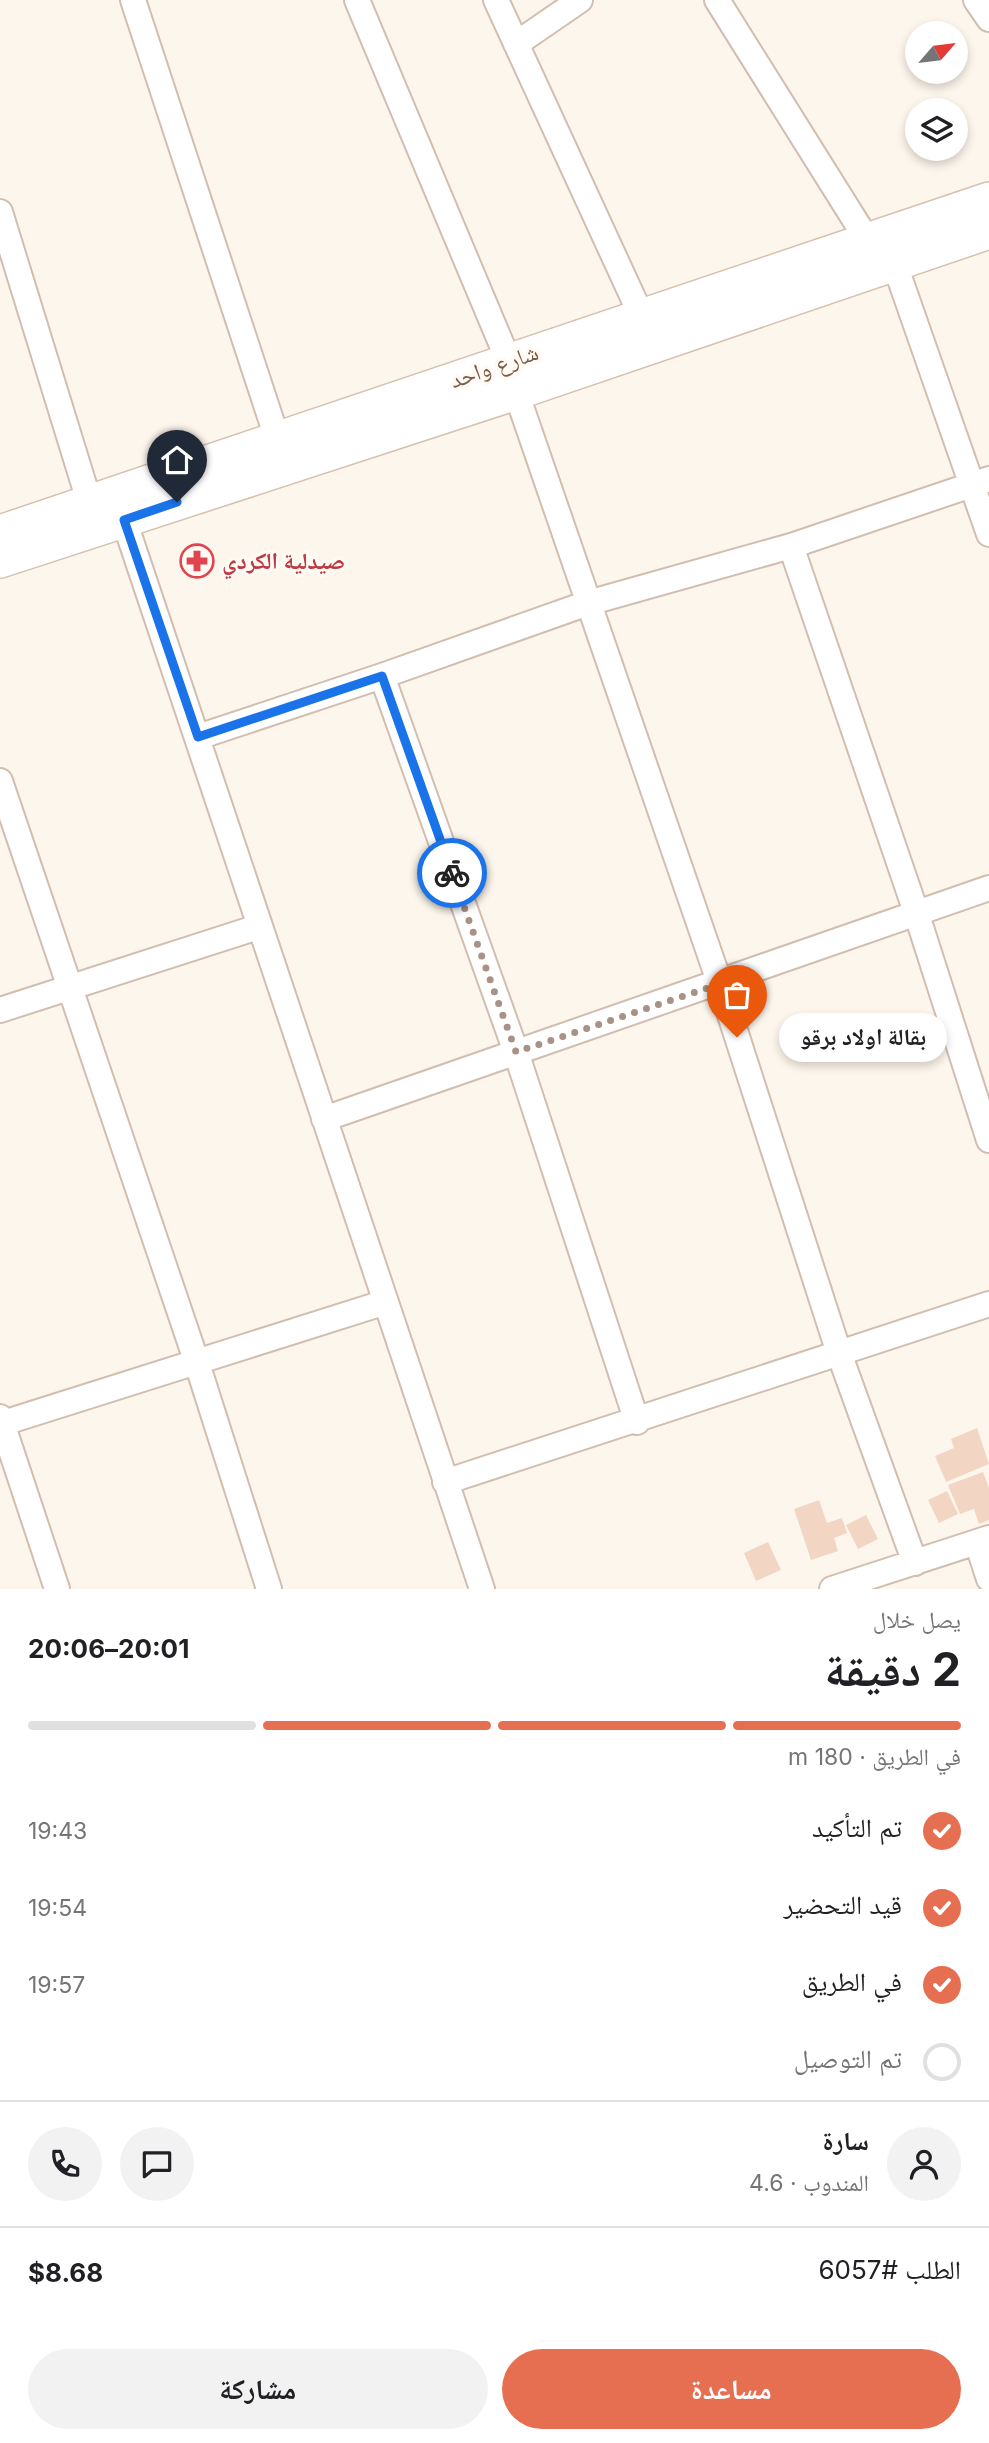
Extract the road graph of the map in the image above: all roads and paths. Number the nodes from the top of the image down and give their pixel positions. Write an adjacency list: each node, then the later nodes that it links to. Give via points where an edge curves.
1 (133, 0): 17 (street)
2 (357, 0): 16 (street)
3 (496, 0): 8 (street)
4 (580, 0): 8 (street)
5 (717, 0): 13 (street)
6 (976, 0): 7 (street)
7 (989, 19)
8 (516, 44): 15 (street)
9 (989, 200): 12 (street, شارع واحد)
10 (0, 212): 19 (street)
11 (989, 231): 12 (street, شارع واحد)
12 (928, 236): 13 (street, شارع واحد); 14 (street, شارع واحد)
13 (868, 241): 15 (street, شارع واحد)
14 (895, 265): 16 (street, شارع واحد); 18 (street)
15 (640, 315): 16 (street, شارع واحد)
16 (512, 377): 17 (street, شارع واحد); 20 (street, شارع واحد); 25 (street)
17 (276, 438): 19 (street, شارع واحد)
18 (981, 482): 22 (street); 23 (street)
19 (89, 502): 21 (street, شارع واحد)
20 (124, 520): 24 (street, شارع واحد); 27 (street)
21 (0, 533)
22 (989, 534)
23 (791, 546): 25 (street); 30 (street)
24 (0, 561)
25 (587, 603): 26 (street); 32 (street)
26 (382, 676): 27 (street); 35 (street)
27 (198, 737): 31 (street)
28 (0, 782): 33 (street)
29 (989, 888): 30 (street)
30 (917, 915): 32 (street); 37 (street)
31 (258, 926): 33 (street); 36 (street)
32 (720, 984): 35 (street); 40 (street)
33 (69, 987): 34 (street); 41 (street)
34 (0, 1010)
35 (516, 1052): 36 (street); 43 (street)
36 (324, 1119): 38 (street)
37 (989, 1140)
38 (386, 1302): 41 (street); 44 (street)
39 (989, 1304): 40 (street)
40 (839, 1353): 43 (street); 46 (street)
41 (196, 1360): 42 (street); 50 (street)
42 (1, 1422): 49 (street)
43 (637, 1422): 44 (street)
44 (445, 1482): 51 (street)
45 (983, 1540): 46 (street); 47 (street)
46 (915, 1563): 48 (street)
47 (989, 1579)
48 (839, 1588)
49 (57, 1589)
50 (269, 1589)
51 (482, 1589)

